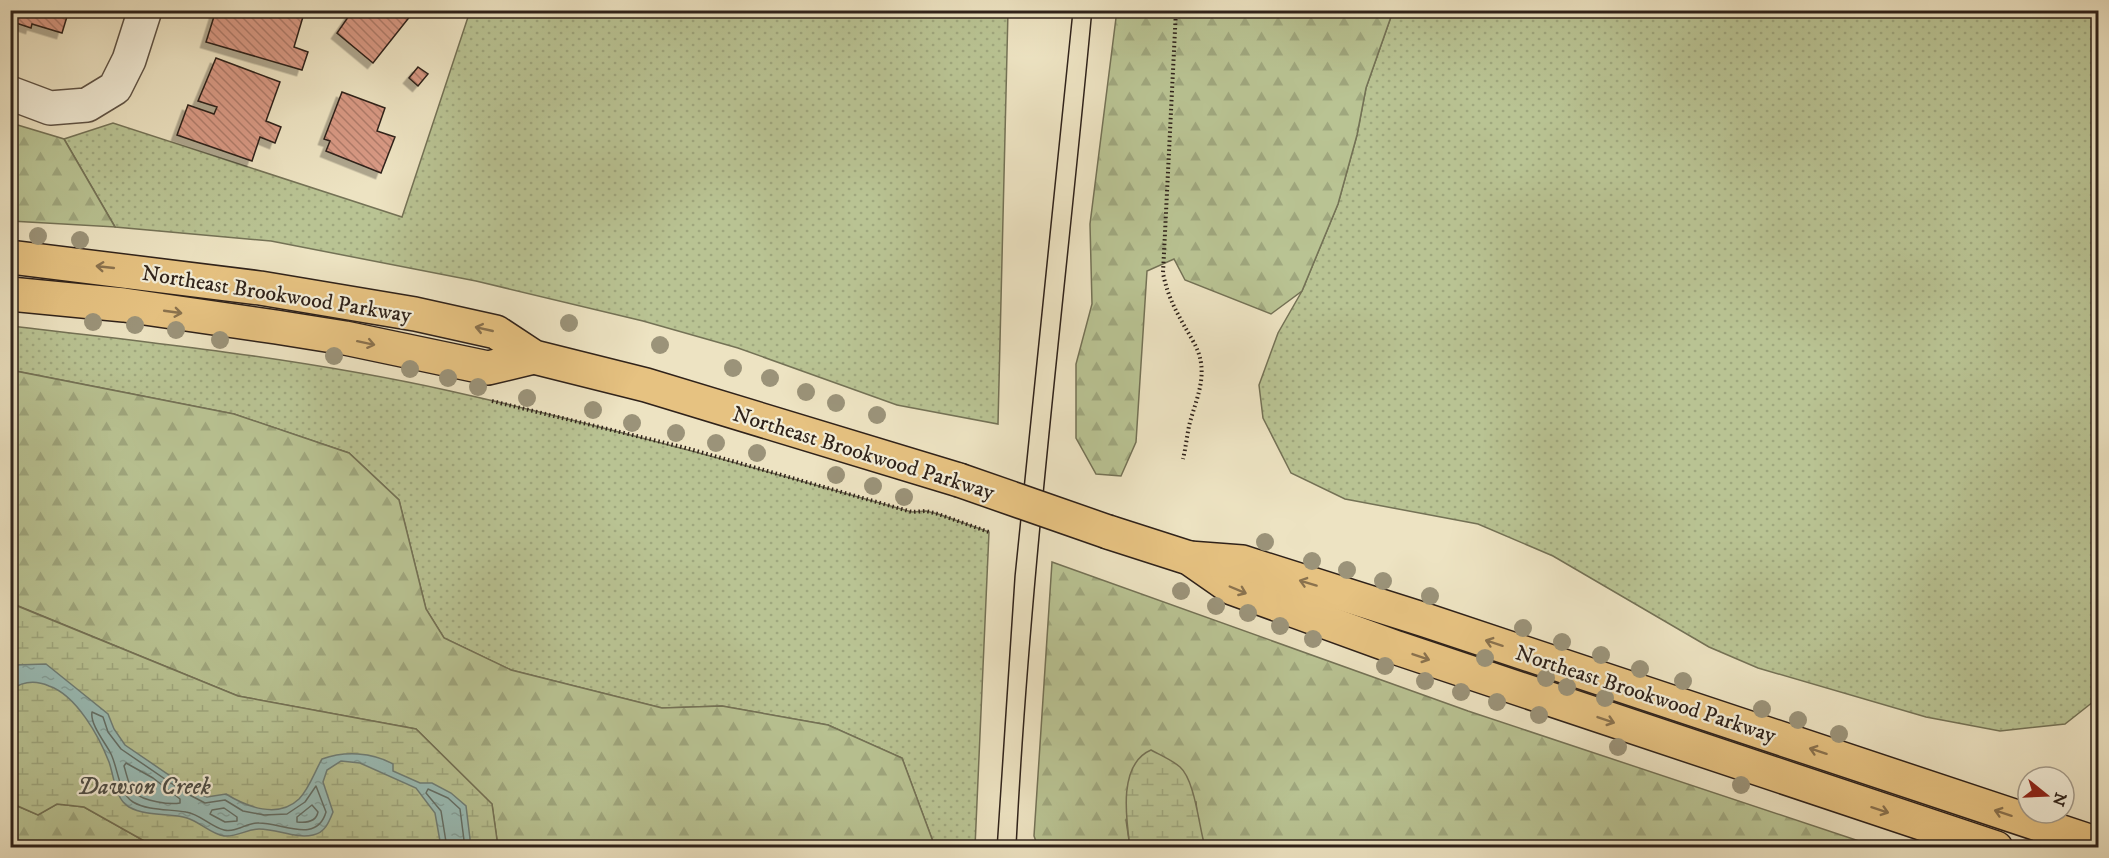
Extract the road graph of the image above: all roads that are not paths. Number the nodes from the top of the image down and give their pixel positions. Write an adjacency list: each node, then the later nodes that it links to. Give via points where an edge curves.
1 (145, 10): 2 (street, via 129,60 115,88 87,105 51,108)
2 (10, 93)
3 (10, 257): 5 (main road, Northeast Brookwood Parkway, one-way to 3, via 496,332 415,314 260,288)
4 (10, 294): 5 (main road, Northeast Brookwood Parkway, one-way to 5, via 276,327 488,368)
5 (534, 357): 6 (main road, Northeast Brookwood Parkway, bridge, via 656,388 959,480)
6 (1189, 558): 7 (main road, Northeast Brookwood Parkway, one-way to 6, via 1242,562); 8 (main road, Northeast Brookwood Parkway, one-way to 8, via 1232,588 1397,648)
7 (2098, 846)
8 (1996, 848)

